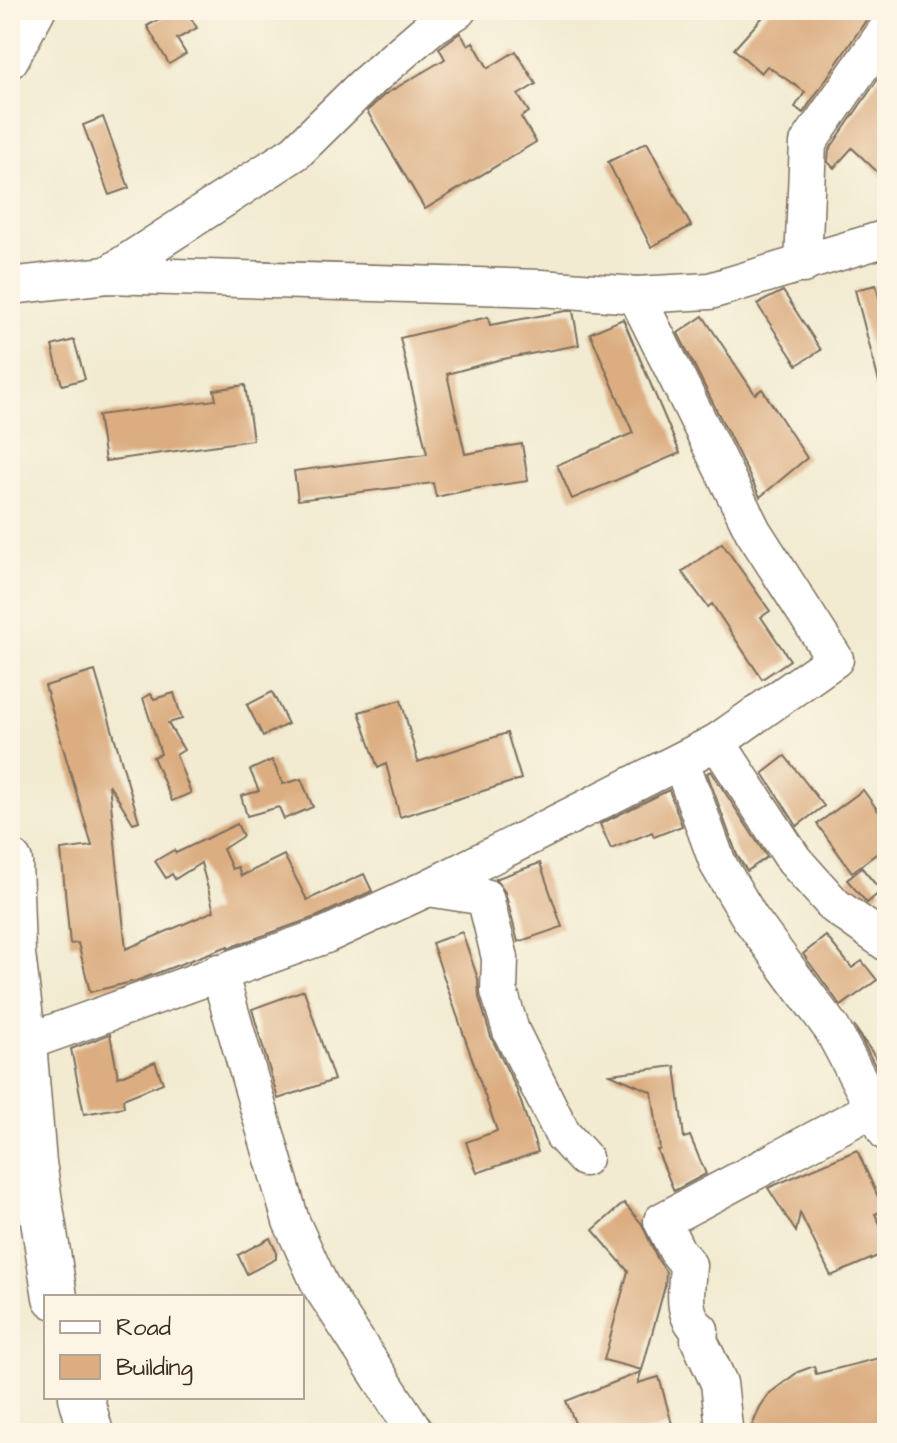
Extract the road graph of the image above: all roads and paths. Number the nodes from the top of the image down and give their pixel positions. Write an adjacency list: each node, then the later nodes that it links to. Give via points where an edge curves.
1 (37, 10): 4 (street)
2 (458, 10): 7 (street, via 364,85 296,152)
3 (887, 29): 6 (street, via 808,143)
4 (10, 60)
5 (887, 238): 6 (street)
6 (803, 265): 9 (street, via 710,291)
7 (107, 275): 8 (street); 9 (street)
8 (10, 286)
9 (636, 295): 10 (street, via 753,531 835,659)
10 (717, 742): 11 (street); 14 (street, via 794,860 835,906)
11 (681, 762): 13 (street); 17 (street, via 718,864 750,918 832,1029)
12 (10, 862): 16 (main road, via 13,954)
13 (428, 888): 15 (street, via 326,935); 18 (street, via 485,897 500,958 499,991 511,1031 563,1135)
14 (887, 943)
15 (219, 972): 16 (street); 24 (street, via 291,1221 320,1285)
16 (24, 1043): 19 (main road)
17 (880, 1120): 22 (street, via 662,1221 688,1265 685,1304 719,1383)
18 (584, 1158)
19 (22, 1167): 20 (main road)
20 (54, 1295)
21 (82, 1399): 23 (main road)
22 (722, 1431)
23 (91, 1433)
24 (416, 1433)

